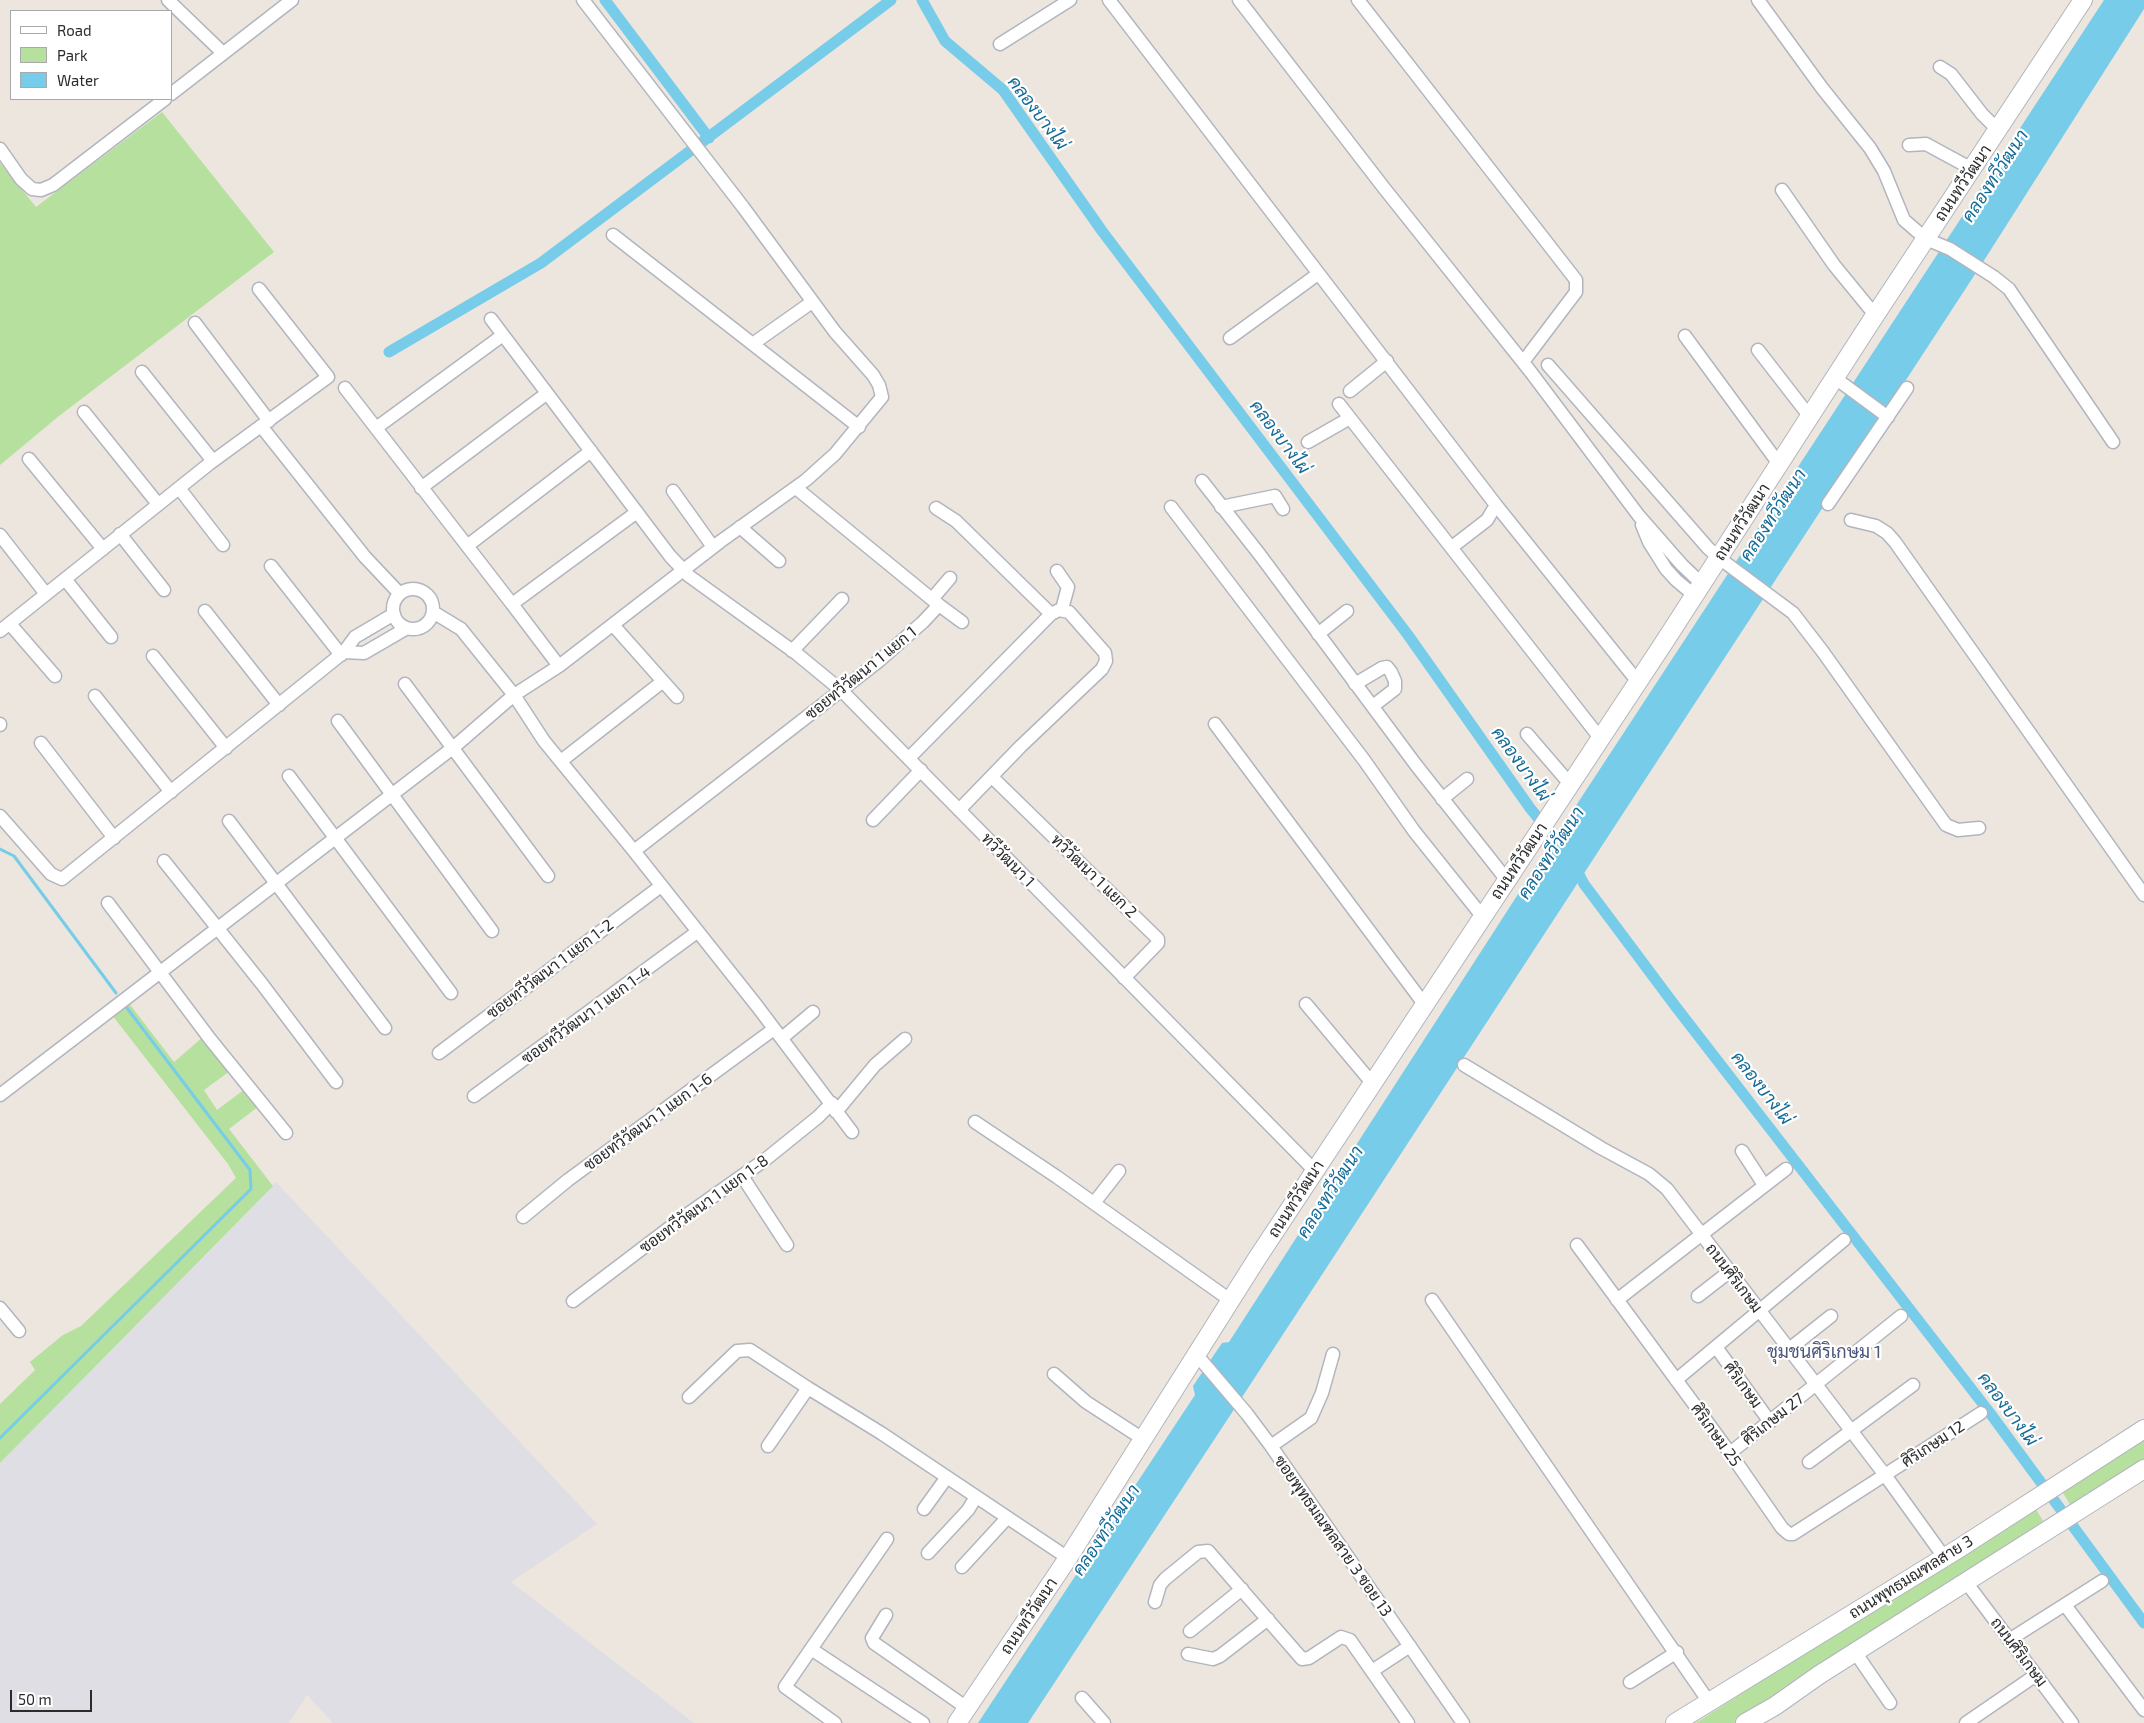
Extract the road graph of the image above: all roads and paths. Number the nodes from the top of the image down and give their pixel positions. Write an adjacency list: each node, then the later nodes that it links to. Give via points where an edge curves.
1 (168, 0): 11 (street)
2 (292, 0): 11 (street)
3 (583, 0): 24 (street)
4 (1070, 0): 10 (street)
5 (1109, 0): 22 (street)
6 (1239, 0): 34 (street)
7 (1358, 0): 34 (street, via 1576,280 1576,292)
8 (1758, 0): 21 (street, via 1870,148 1884,171 1904,220)
9 (2083, 0): 15 (main road, ถนนทวีวัฒนา)
10 (1000, 44)
11 (223, 53): 13 (street)
12 (1940, 67): 15 (street, via 1951,74)
13 (172, 93)
14 (164, 100): 17 (street, via 53,185 41,190 32,189 21,179)
15 (1998, 130): 18 (main road, ถนนทวีวัฒนา)
16 (1909, 145): 18 (street, via 1926,144)
17 (0, 149)
18 (1972, 169): 21 (main road, ถนนทวีวัฒนา)
19 (1782, 190): 25 (street, via 1834,265)
20 (613, 234): 31 (street)
21 (1926, 239): 25 (main road, ถนนทวีวัฒนา); 51 (street, via 1950,249 2009,289)
22 (1318, 274): 30 (street); 33 (street)
23 (259, 289): 47 (street, via 328,377)
24 (812, 302): 31 (street); 48 (street, via 879,385 882,397)
25 (1875, 315): 37 (main road, ถนนทวีวัฒนา)
26 (491, 319): 28 (street, ทวีวัฒนา 1)
27 (194, 323): 47 (street)
28 (503, 335): 41 (street, ทวีวัฒนา 1); 49 (street)
29 (1685, 336): 55 (street)
30 (1230, 338)
31 (754, 343): 48 (street)
32 (1758, 350): 44 (street)
33 (1387, 361): 40 (street); 63 (street)
34 (1522, 362): 86 (street, via 1639,516 1666,569)
35 (1548, 365): 78 (street)
36 (142, 372): 54 (street)
37 (1841, 382): 44 (main road, ถนนทวีวัฒนา); 45 (street)
38 (345, 388): 49 (street)
39 (1907, 388): 45 (street)
40 (1350, 391)
41 (546, 394): 52 (street, ทวีวัฒนา 1); 58 (street)
42 (1339, 404): 46 (street)
43 (84, 412): 61 (street)
44 (1810, 417): 55 (main road, ถนนทวีวัฒนา)
45 (1887, 417): 62 (street)
46 (1350, 418): 50 (street); 76 (street)
47 (265, 423): 54 (street); 88 (street, via 365,557)
48 (859, 427): 59 (street, via 835,454)
49 (376, 428): 58 (street)
50 (1308, 442)
51 (2113, 442)
52 (591, 451): 68 (street, ทวีวัฒนา 1); 74 (street)
53 (29, 459): 77 (street)
54 (213, 461): 57 (street)
55 (1779, 464): 78 (main road, ถนนทวีวัฒนา)
56 (1202, 481): 65 (street)
57 (179, 488): 61 (street); 73 (street)
58 (421, 488): 74 (street)
59 (796, 488): 70 (street); 90 (street)
60 (672, 491): 75 (street)
61 (158, 504): 71 (street)
62 (1828, 504)
63 (1496, 505): 76 (street, via 1487,520); 109 (street)
64 (1171, 507): 150 (street, via 1364,760 1414,831)
65 (1221, 507): 67 (street, via 1275,496); 101 (street)
66 (936, 508): 95 (street, via 956,521)
67 (1283, 509)
68 (637, 512): 81 (street, ทวีวัฒนา 1, via 670,556); 91 (street)
69 (1851, 520): 148 (street, via 1876,526 1895,542)
70 (740, 527): 75 (street); 79 (street)
71 (120, 534): 77 (street); 85 (street)
72 (0, 535): 87 (street)
73 (224, 545)
74 (467, 546): 91 (street)
75 (713, 547): 81 (street)
76 (1452, 547): 121 (street)
77 (102, 549): 83 (street)
78 (1718, 558): 86 (main road, ถนนทวีวัฒนา); 139 (street, via 1784,605 1818,645 1946,825 1958,830)
79 (779, 561)
80 (271, 566): 104 (street)
81 (685, 569): 98 (street); 103 (street, ทวีวัฒนา 1, via 707,591)
82 (1057, 571): 95 (street, via 1068,587)
83 (65, 578): 87 (street); 102 (street)
84 (950, 578): 90 (street, ซอยทวีวัฒนา 1 แยก 1)
85 (164, 590)
86 (1698, 590): 109 (main road, ถนนทวีวัฒนา)
87 (46, 594): 99 (street)
88 (400, 594): 94 (street, via 410,589 423,591 432,602); 96 (street, via 394,602)
89 (842, 599): 103 (street)
90 (935, 602): 97 (street); 112 (street, ซอยทวีวัฒนา 1 แยก 1, via 906,638)
91 (512, 604): 106 (street)
92 (205, 611): 116 (street)
93 (1347, 611): 101 (street)
94 (433, 612): 100 (street, via 426,625); 113 (street, via 461,629)
95 (1057, 612): 125 (street); 129 (street, via 1068,612 1098,643 1106,661 1102,669)
96 (394, 614): 100 (street, via 397,621); 104 (street, via 355,637)
97 (962, 622)
98 (613, 625): 106 (street); 108 (street)
99 (5, 627): 107 (street)
100 (407, 628): 104 (street, via 364,653)
101 (1318, 634): 111 (street)
102 (110, 637)
103 (792, 651): 112 (street, ทวีวัฒนา 1)
104 (343, 654): 116 (street)
105 (153, 656): 124 (street)
106 (559, 666): 113 (street)
107 (55, 676)
108 (662, 682): 115 (street); 126 (street)
109 (1638, 682): 121 (main road, ถนนทวีวัฒนา)
110 (405, 684): 123 (street)
111 (1355, 684): 117 (street); 117 (street, via 1382,668 1391,672 1396,680 1394,689)
112 (842, 691): 125 (street, ทวีวัฒนา 1); 142 (street, ซอยทวีวัฒนา 1 แยก 1)
113 (514, 695): 123 (street); 126 (street, via 544,742)
114 (95, 696): 132 (street)
115 (677, 697)
116 (279, 705): 124 (street)
117 (1374, 706): 134 (street)
118 (338, 720): 133 (street)
119 (1214, 724): 158 (street)
120 (1528, 734): 131 (street)
121 (1600, 738): 131 (main road, ถนนทวีวัฒนา)
122 (41, 743): 140 (street)
123 (454, 747): 133 (street); 144 (street)
124 (226, 748): 132 (street)
125 (909, 758): 127 (street, ทวีวัฒนา 1)
126 (561, 761): 142 (street)
127 (921, 770): 135 (street, ทวีวัฒนา 1); 137 (street)
128 (289, 776): 141 (street)
129 (992, 777): 135 (street); 155 (street, ทวีวัฒนา 1 แยก 2, via 1158,939 1158,943)
130 (1467, 779): 134 (street)
131 (1570, 784): 145 (main road, ถนนทวีวัฒนา)
132 (171, 792): 140 (street)
133 (392, 794): 141 (street); 152 (street)
134 (1442, 799): 145 (street)
135 (959, 810): 155 (street, ทวีวัฒนา 1)
136 (0, 816): 140 (street, via 50,874 62,879)
137 (872, 820)
138 (229, 821): 146 (street)
139 (1979, 828)
140 (114, 838)
141 (335, 838): 146 (street); 156 (street)
142 (634, 851): 147 (street)
143 (164, 861): 151 (street)
144 (548, 876)
145 (1506, 880): 150 (main road, ถนนทวีวัฒนา)
146 (275, 883): 151 (street); 160 (street)
147 (661, 886): 153 (street); 163 (street, ซอยทวีวัฒนา 1 แยก 1-2)
148 (2144, 895)
149 (108, 903): 154 (street)
150 (1482, 916): 158 (main road, ถนนทวีวัฒนา)
151 (217, 927): 154 (street); 165 (street)
152 (492, 931)
153 (697, 932): 161 (street); 168 (street, ซอยทวีวัฒนา 1 แยก 1-4)
154 (159, 972): 167 (street); 172 (street)
155 (1124, 978): 175 (street, ทวีวัฒนา 1)
156 (451, 993)
157 (1306, 1004): 166 (street)
158 (1424, 1004): 166 (main road, ถนนทวีวัฒนา)
159 (813, 1012): 161 (street, ซอยทวีวัฒนา 1 แยก 1-6)
160 (385, 1028)
161 (778, 1034): 169 (street); 180 (street, ซอยทวีวัฒนา 1 แยก 1-6, via 568,1180)
162 (906, 1039): 169 (street, ซอยทวีวัฒนา 1 แยก 1-8, via 875,1065)
163 (439, 1053)
164 (1464, 1065): 181 (street, ถนนศิริเกษม, via 1658,1180)
165 (336, 1082)
166 (1372, 1083): 175 (main road, ถนนทวีวัฒนา)
167 (0, 1095)
168 (474, 1096)
169 (834, 1108): 171 (street); 177 (street, ซอยทวีวัฒนา 1 แยก 1-8)
170 (975, 1122): 179 (street)
171 (852, 1132)
172 (286, 1133)
173 (1742, 1151): 178 (street)
174 (1786, 1169): 178 (street)
175 (1315, 1170): 187 (main road, ถนนทวีวัฒนา)
176 (1119, 1171): 179 (street)
177 (742, 1176): 183 (street); 190 (street, ซอยทวีวัฒนา 1 แยก 1-8)
178 (1764, 1186): 181 (street)
179 (1094, 1203): 187 (street)
180 (523, 1217)
181 (1701, 1234): 185 (street, ถนนศิริเกษม); 189 (street)
182 (1844, 1240): 192 (street)
183 (787, 1245)
184 (1577, 1245): 189 (street, ศิริเกษม 25)
185 (1729, 1272): 186 (street); 192 (street, ถนนศิริเกษม)
186 (1698, 1296)
187 (1230, 1300): 199 (main road, ถนนทวีวัฒนา)
188 (1432, 1300): 237 (street)
189 (1617, 1300): 201 (street, ศิริเกษม 25)
190 (573, 1301)
191 (0, 1308): 195 (street)
192 (1758, 1311): 196 (street); 197 (street, ถนนศิริเกษม)
193 (1831, 1316): 197 (street)
194 (1902, 1316): 202 (street, ศิริเกษม 27)
195 (19, 1331)
196 (1716, 1347): 201 (street); 207 (street, ศิริเกษม)
197 (1788, 1350): 202 (street, ถนนศิริเกษม)
198 (1333, 1354): 212 (street, via 1311,1418)
199 (1202, 1361): 210 (main road, ถนนทวีวัฒนา); 212 (street, ซอยพุทธมณฑลสาย 3 ซอย 13)
200 (1054, 1374): 210 (street, via 1086,1402)
201 (1676, 1380): 213 (street, ศิริเกษม 25)
202 (1816, 1385): 207 (street, ศิริเกษม 27); 209 (street, ถนนศิริเกษม)
203 (1913, 1385): 209 (street)
204 (808, 1388): 205 (street, via 750,1350 741,1349); 211 (street); 217 (street)
205 (689, 1397)
206 (1981, 1413): 216 (street, ศิริเกษม 12)
207 (1770, 1422): 213 (street, ศิริเกษม 27)
208 (2144, 1429): 223 (main road, ถนนพุทธมณฑลสาย 3)
209 (1852, 1432): 214 (street); 216 (street, ถนนศิริเกษม)
210 (1143, 1439): 224 (main road, ถนนทวีวัฒนา)
211 (768, 1446)
212 (1271, 1446): 235 (street, ซอยพุทธมณฑลสาย 3 ซอย 13)
213 (1730, 1453): 216 (street, ศิริเกษม 25, via 1789,1534)
214 (1808, 1462)
215 (2144, 1469): 227 (main road, ถนนพุทธมณฑลสาย 3)
216 (1885, 1475): 223 (street, ถนนศิริเกษม)
217 (947, 1477): 218 (street); 219 (street)
218 (976, 1497): 220 (street); 222 (street)
219 (924, 1509)
220 (1006, 1518): 224 (street); 225 (street)
221 (887, 1539): 236 (street)
222 (928, 1553)
223 (1951, 1553): 244 (main road, ถนนพุทธมณฑลสาย 3)
224 (1068, 1558): 246 (main road, ถนนทวีวัฒนา)
225 (962, 1566)
226 (2102, 1581): 230 (street)
227 (1966, 1582): 234 (street, ถนนศิริเกษม); 238 (main road, ถนนพุทธมณฑลสาย 3)
228 (1242, 1588): 229 (street, via 1213,1556 1203,1550 1165,1579); 232 (street); 233 (street)
229 (1155, 1602)
230 (2065, 1605): 234 (street); 247 (street)
231 (886, 1615): 246 (street, via 872,1638 874,1643)
232 (1268, 1619): 239 (street, via 1213,1659); 240 (street, via 1302,1659 1310,1658 1341,1637 1346,1637)
233 (1190, 1631)
234 (2009, 1640): 241 (street, ถนนศิริเกษม)
235 (1410, 1646): 240 (street); 253 (street, ซอยพุทธมณฑลสาย 3 ซอย 13)
236 (811, 1649): 248 (street, via 785,1687); 249 (street)
237 (1677, 1652): 242 (street); 244 (street)
238 (1855, 1652): 245 (street); 255 (main road, ถนนพุทธมณฑลสาย 3)
239 (1188, 1654)
240 (1372, 1671): 252 (street)
241 (2036, 1675): 256 (street); 257 (street, ถนนศิริเกษม)
242 (1630, 1682)
243 (1082, 1698): 251 (street)
244 (1709, 1702): 254 (main road, ถนนพุทธมณฑลสาย 3)
245 (1890, 1703)
246 (967, 1708): 250 (main road, ถนนทวีวัฒนา)
247 (2144, 1710)
248 (834, 1723)
249 (923, 1723)
250 (957, 1723)
251 (1104, 1723)
252 (1408, 1723)
253 (1462, 1723)
254 (1675, 1723)
255 (1745, 1723)
256 (1966, 1723)
257 (2072, 1723)

